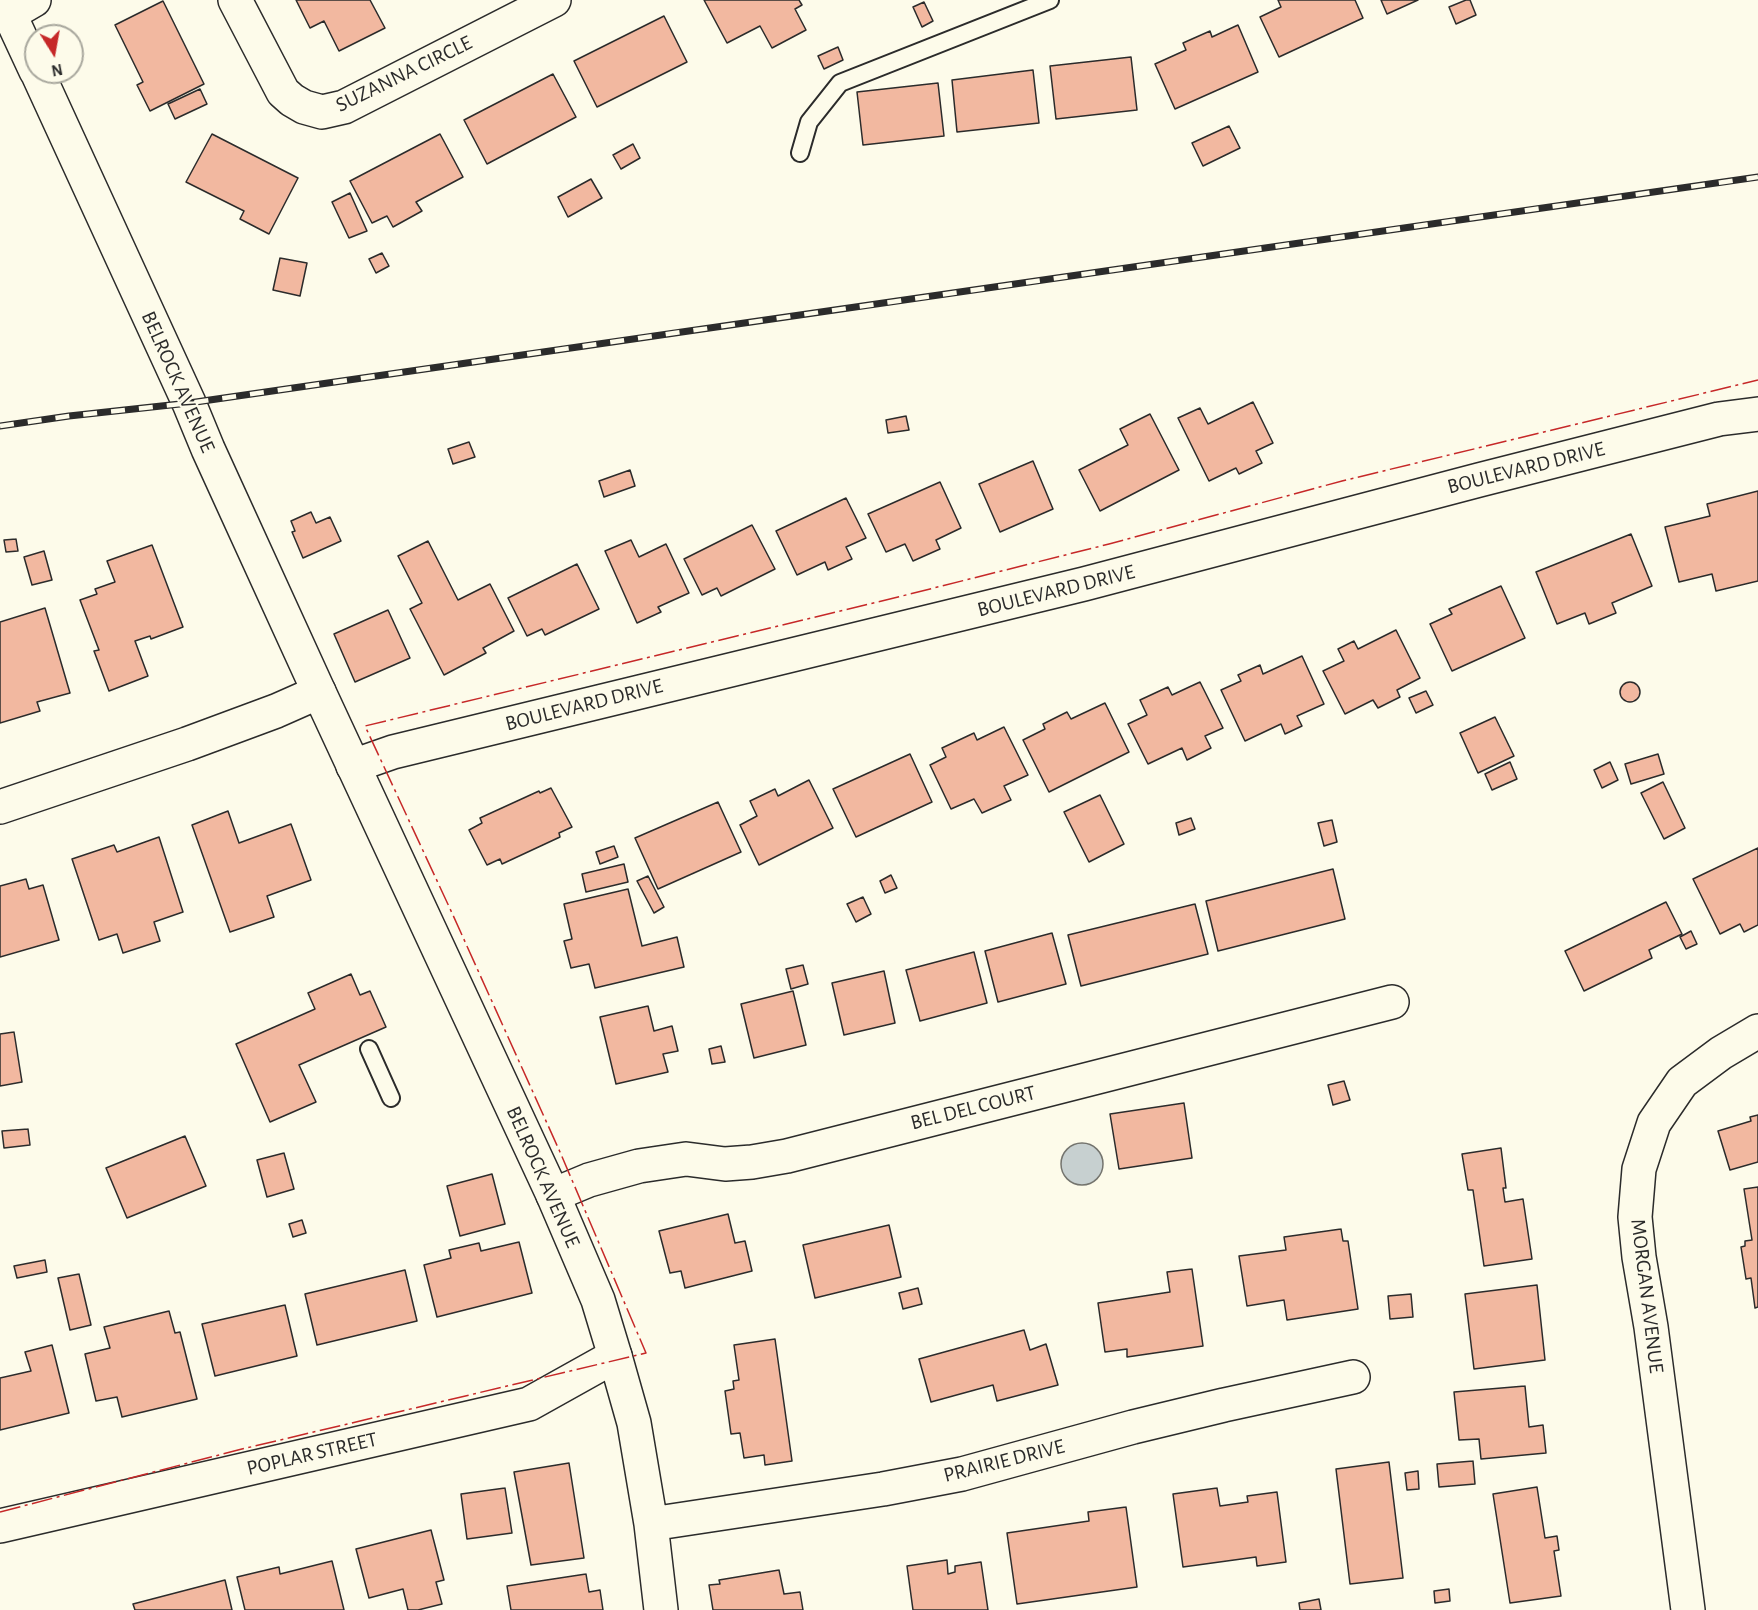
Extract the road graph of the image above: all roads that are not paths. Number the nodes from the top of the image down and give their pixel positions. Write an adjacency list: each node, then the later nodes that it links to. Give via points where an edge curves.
1 (235, 0): 2 (street, SUZANNA CIRCLE, via 283,92 304,108 322,111 344,107)
2 (554, 0)
3 (1050, 0): 7 (lane, via 840,83 809,122)
4 (16, 5): 5 (street, BELROCK AVENUE)
5 (24, 31)
6 (42, 84): 9 (street, BELROCK AVENUE)
7 (800, 153)
8 (1758, 414): 10 (street, BOULEVARD DRIVE, via 1719,419 1084,585 404,749)
9 (319, 692): 10 (street, BELROCK AVENUE); 11 (street, via 187,744)
10 (353, 766): 16 (street, BELROCK AVENUE)
11 (0, 807)
12 (1392, 1002): 16 (street, BEL DEL COURT, via 787,1156 725,1164 686,1159 639,1166)
13 (1758, 1031): 22 (street, MORGAN AVENUE, via 1682,1082 1654,1123 1639,1169 1635,1217 1639,1257)
14 (369, 1049): 15 (lane)
15 (391, 1098)
16 (553, 1194): 17 (street, BELROCK AVENUE, via 598,1300)
17 (615, 1356): 19 (street, BELROCK AVENUE, via 634,1423); 20 (street, POPLAR STREET, via 529,1404)
18 (1353, 1377): 19 (street, PRAIRIE DRIVE, via 1133,1427 962,1474)
19 (651, 1524): 21 (street, BELROCK AVENUE)
20 (0, 1526)
21 (661, 1610)
22 (1688, 1610)

